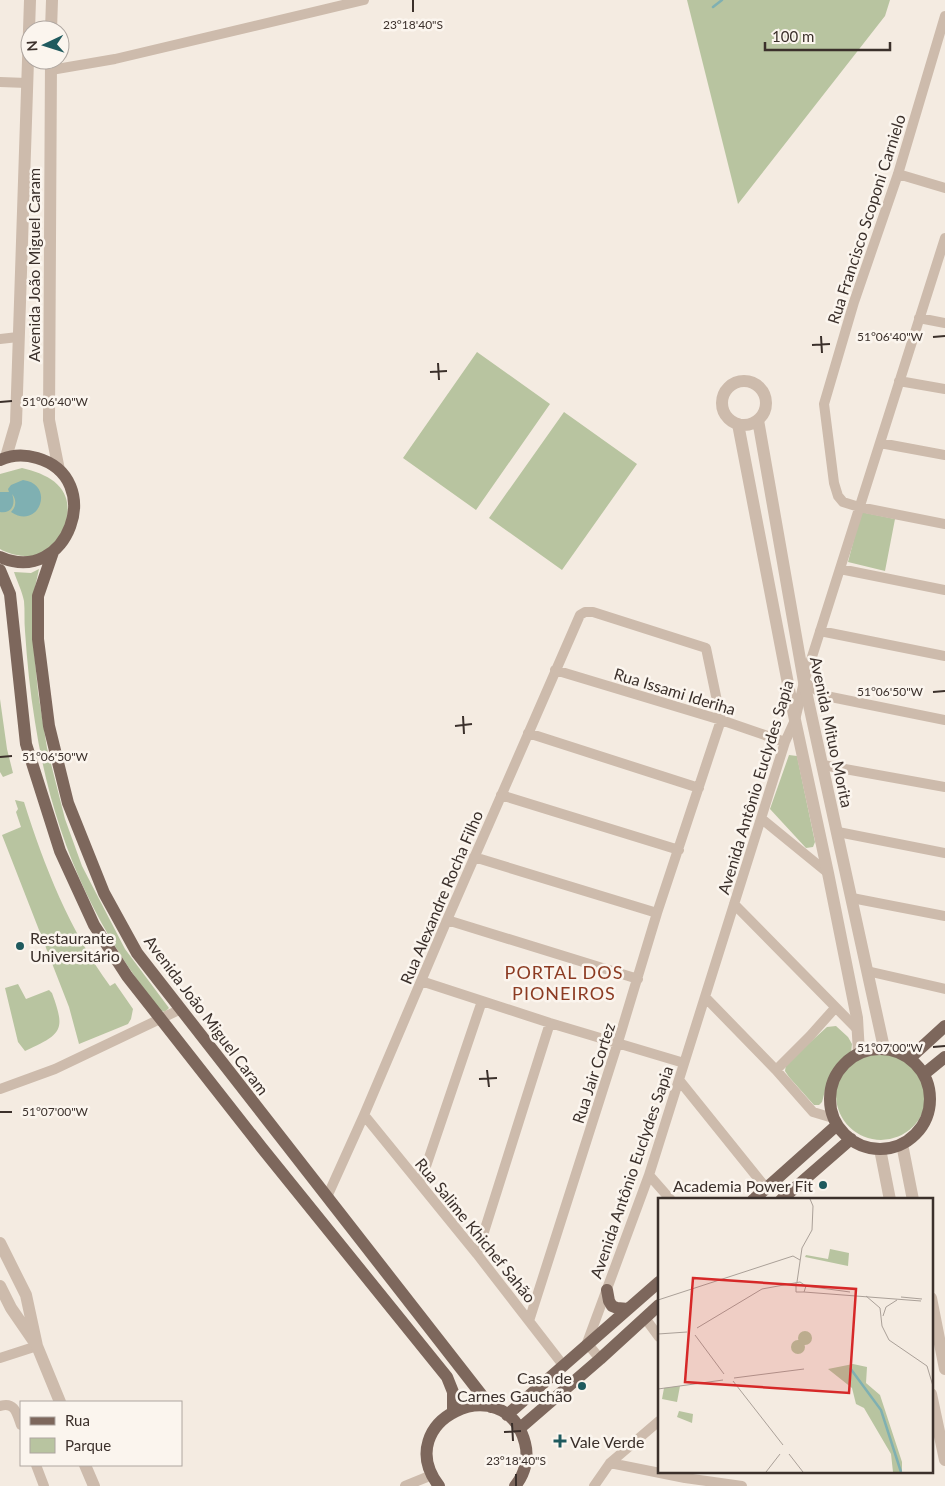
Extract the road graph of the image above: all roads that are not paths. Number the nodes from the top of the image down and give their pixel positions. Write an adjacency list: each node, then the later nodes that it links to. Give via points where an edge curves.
1 (30, 0): 9 (street, Avenida João Miguel Caram)
2 (52, 0): 5 (street)
3 (364, 0): 6 (street, via 124,57)
4 (945, 16): 10 (street, Rua Francisco Scoponi Carnielo)
5 (51, 20)
6 (70, 63)
7 (51, 70): 25 (street, Avenida João Miguel Caram, via 49,420)
8 (0, 82): 9 (street)
9 (28, 83): 16 (street, Avenida João Miguel Caram)
10 (898, 174): 11 (street); 26 (street, Rua Francisco Scoponi Carnielo, via 854,302 824,404 838,496 843,502)
11 (945, 188)
12 (945, 238): 13 (street, Avenida Antônio Euclydes Sapia)
13 (942, 257): 14 (street, Avenida Antônio Euclydes Sapia)
14 (919, 318): 15 (street); 18 (street, Avenida Antônio Euclydes Sapia)
15 (945, 323)
16 (18, 337): 17 (street); 24 (street, Avenida João Miguel Caram, via 16,423)
17 (0, 339)
18 (900, 381): 19 (street); 22 (street, Avenida Antônio Euclydes Sapia)
19 (945, 390)
20 (758, 420): 21 (street, via 748,425); 21 (street, via 764,411 765,398 759,387 741,381 730,386 723,398 723,410 728,419); 36 (street, Avenida Mituo Morita)
21 (738, 424): 38 (street, Avenida Mituo Morita)
22 (880, 443): 23 (street); 26 (street, Avenida Antônio Euclydes Sapia)
23 (945, 455)
24 (3, 458): 25 (main road, via 29,455)
25 (59, 470): 28 (main road, via 74,497 75,512 72,527)
26 (860, 507): 27 (street); 30 (street, Avenida Antônio Euclydes Sapia)
27 (945, 524)
28 (53, 552): 29 (main road, via 30,561 18,562); 64 (main road, Avenida João Miguel Caram, via 38,596 38,638 49,726 68,803 104,893 137,953)
29 (0, 557)
30 (840, 569): 32 (street); 33 (street, Avenida Antônio Euclydes Sapia)
31 (0, 570): 65 (main road, via 10,594 26,744 60,851 94,925 127,976)
32 (945, 590)
33 (820, 631): 34 (street); 36 (street, Avenida Antônio Euclydes Sapia)
34 (945, 656)
35 (555, 670): 37 (street, Rua Issami Ideriha); 37 (street, Rua Alexandre Rocha Filho, via 578,618 585,612 593,612 706,648); 40 (street, Rua Alexandre Rocha Filho)
36 (804, 682): 38 (street, Avenida Antônio Euclydes Sapia); 39 (street, via 826,696); 42 (street, Avenida Mituo Morita)
37 (721, 720): 41 (street, Rua Issami Ideriha); 44 (street, Rua Jair Cortez)
38 (795, 720): 41 (street, Avenida Antônio Euclydes Sapia); 51 (street, Avenida Mituo Morita)
39 (945, 720)
40 (528, 732): 44 (street); 45 (street, Rua Alexandre Rocha Filho)
41 (785, 742): 46 (street, Avenida Antônio Euclydes Sapia)
42 (823, 765): 43 (street); 47 (street, Avenida Mituo Morita)
43 (945, 787)
44 (699, 788): 48 (street, Rua Jair Cortez)
45 (501, 794): 48 (street); 50 (street, Rua Alexandre Rocha Filho)
46 (762, 819): 51 (street); 53 (street, Avenida Antônio Euclydes Sapia)
47 (838, 832): 49 (street); 52 (street, Avenida Mituo Morita)
48 (679, 850): 54 (street, Rua Jair Cortez)
49 (945, 853)
50 (474, 857): 54 (street); 56 (street, Rua Alexandre Rocha Filho)
51 (828, 873): 68 (street, Avenida Mituo Morita)
52 (852, 898): 55 (street); 57 (street, Avenida Mituo Morita)
53 (734, 904): 61 (street, Avenida Antônio Euclydes Sapia); 63 (street)
54 (657, 913): 58 (street, Rua Jair Cortez)
55 (945, 916)
56 (447, 920): 58 (street); 59 (street, Rua Alexandre Rocha Filho)
57 (867, 971): 60 (street); 70 (street, Avenida Mituo Morita)
58 (638, 979): 69 (street, Rua Jair Cortez)
59 (421, 981): 62 (street); 79 (street, Rua Alexandre Rocha Filho)
60 (945, 988)
61 (705, 997): 74 (street, Avenida Antônio Euclydes Sapia); 75 (street)
62 (482, 1001): 66 (street); 85 (street)
63 (835, 1008): 68 (street); 75 (street)
64 (181, 1009): 65 (street); 87 (main road, Avenida João Miguel Caram)
65 (161, 1019): 78 (street, via 55,1069); 114 (main road, via 447,1377 453,1392)
66 (550, 1023): 69 (street); 94 (street)
67 (945, 1026): 73 (main road)
68 (858, 1030): 71 (street, Avenida Mituo Morita)
69 (618, 1042): 74 (street); 102 (street, Rua Jair Cortez)
70 (884, 1048): 71 (main road); 73 (main road)
71 (859, 1053): 80 (main road, via 845,1062 835,1076 830,1092)
72 (945, 1057): 76 (main road)
73 (910, 1058): 76 (main road)
74 (684, 1062): 77 (street, Avenida Antônio Euclydes Sapia)
75 (776, 1070): 80 (street, via 813,1112)
76 (924, 1074): 82 (main road, via 930,1090 925,1122)
77 (678, 1080): 84 (street, Avenida Antônio Euclydes Sapia); 86 (street)
78 (0, 1090)
79 (364, 1115): 85 (street, Rua Salime Khichef Sahão); 87 (street, Rua Alexandre Rocha Filho)
80 (835, 1122): 81 (main road); 86 (main road)
81 (851, 1140): 83 (main road, via 865,1147); 91 (main road)
82 (902, 1144): 83 (main road); 92 (street)
83 (880, 1149): 88 (street)
84 (648, 1175): 89 (street); 97 (street, Avenida Antônio Euclydes Sapia)
85 (420, 1184): 94 (street, Rua Salime Khichef Sahão)
86 (766, 1188): 90 (main road)
87 (327, 1197): 113 (main road, Avenida João Miguel Caram)
88 (887, 1197)
89 (669, 1198)
90 (755, 1198)
91 (783, 1198)
92 (913, 1198)
93 (0, 1243): 105 (street, via 26,1296)
94 (476, 1254): 102 (street, Rua Salime Khichef Sahão)
95 (658, 1283): 100 (main road)
96 (0, 1286): 105 (street)
97 (607, 1290): 100 (main road, via 612,1306); 104 (street, Avenida Antônio Euclydes Sapia)
98 (932, 1303): 109 (street)
99 (658, 1307): 101 (main road)
100 (628, 1309): 104 (main road)
101 (645, 1318): 103 (street); 107 (main road)
102 (529, 1321): 108 (street, Rua Salime Khichef Sahão)
103 (658, 1336)
104 (587, 1343): 107 (street); 108 (main road)
105 (37, 1346): 106 (street); 111 (street)
106 (0, 1358)
107 (600, 1359): 119 (main road)
108 (563, 1365): 115 (main road)
109 (945, 1369)
110 (932, 1399): 118 (street)
111 (60, 1401)
112 (0, 1406): 116 (street, via 12,1406)
113 (491, 1407): 114 (main road, via 474,1405); 115 (main road)
114 (453, 1411): 124 (main road, via 438,1424 429,1442 428,1462)
115 (507, 1415): 119 (main road)
116 (20, 1422)
117 (658, 1422): 121 (street)
118 (938, 1427): 120 (street)
119 (519, 1429): 130 (main road, via 526,1460)
120 (945, 1460)
121 (610, 1463): 125 (street); 131 (street)
122 (36, 1466): 126 (street)
123 (86, 1466): 127 (street)
124 (432, 1475): 128 (street); 129 (main road)
125 (686, 1482): 132 (street)
126 (44, 1486)
127 (94, 1486)
128 (405, 1486)
129 (439, 1486)
130 (515, 1486)
131 (594, 1486)
132 (742, 1486)

